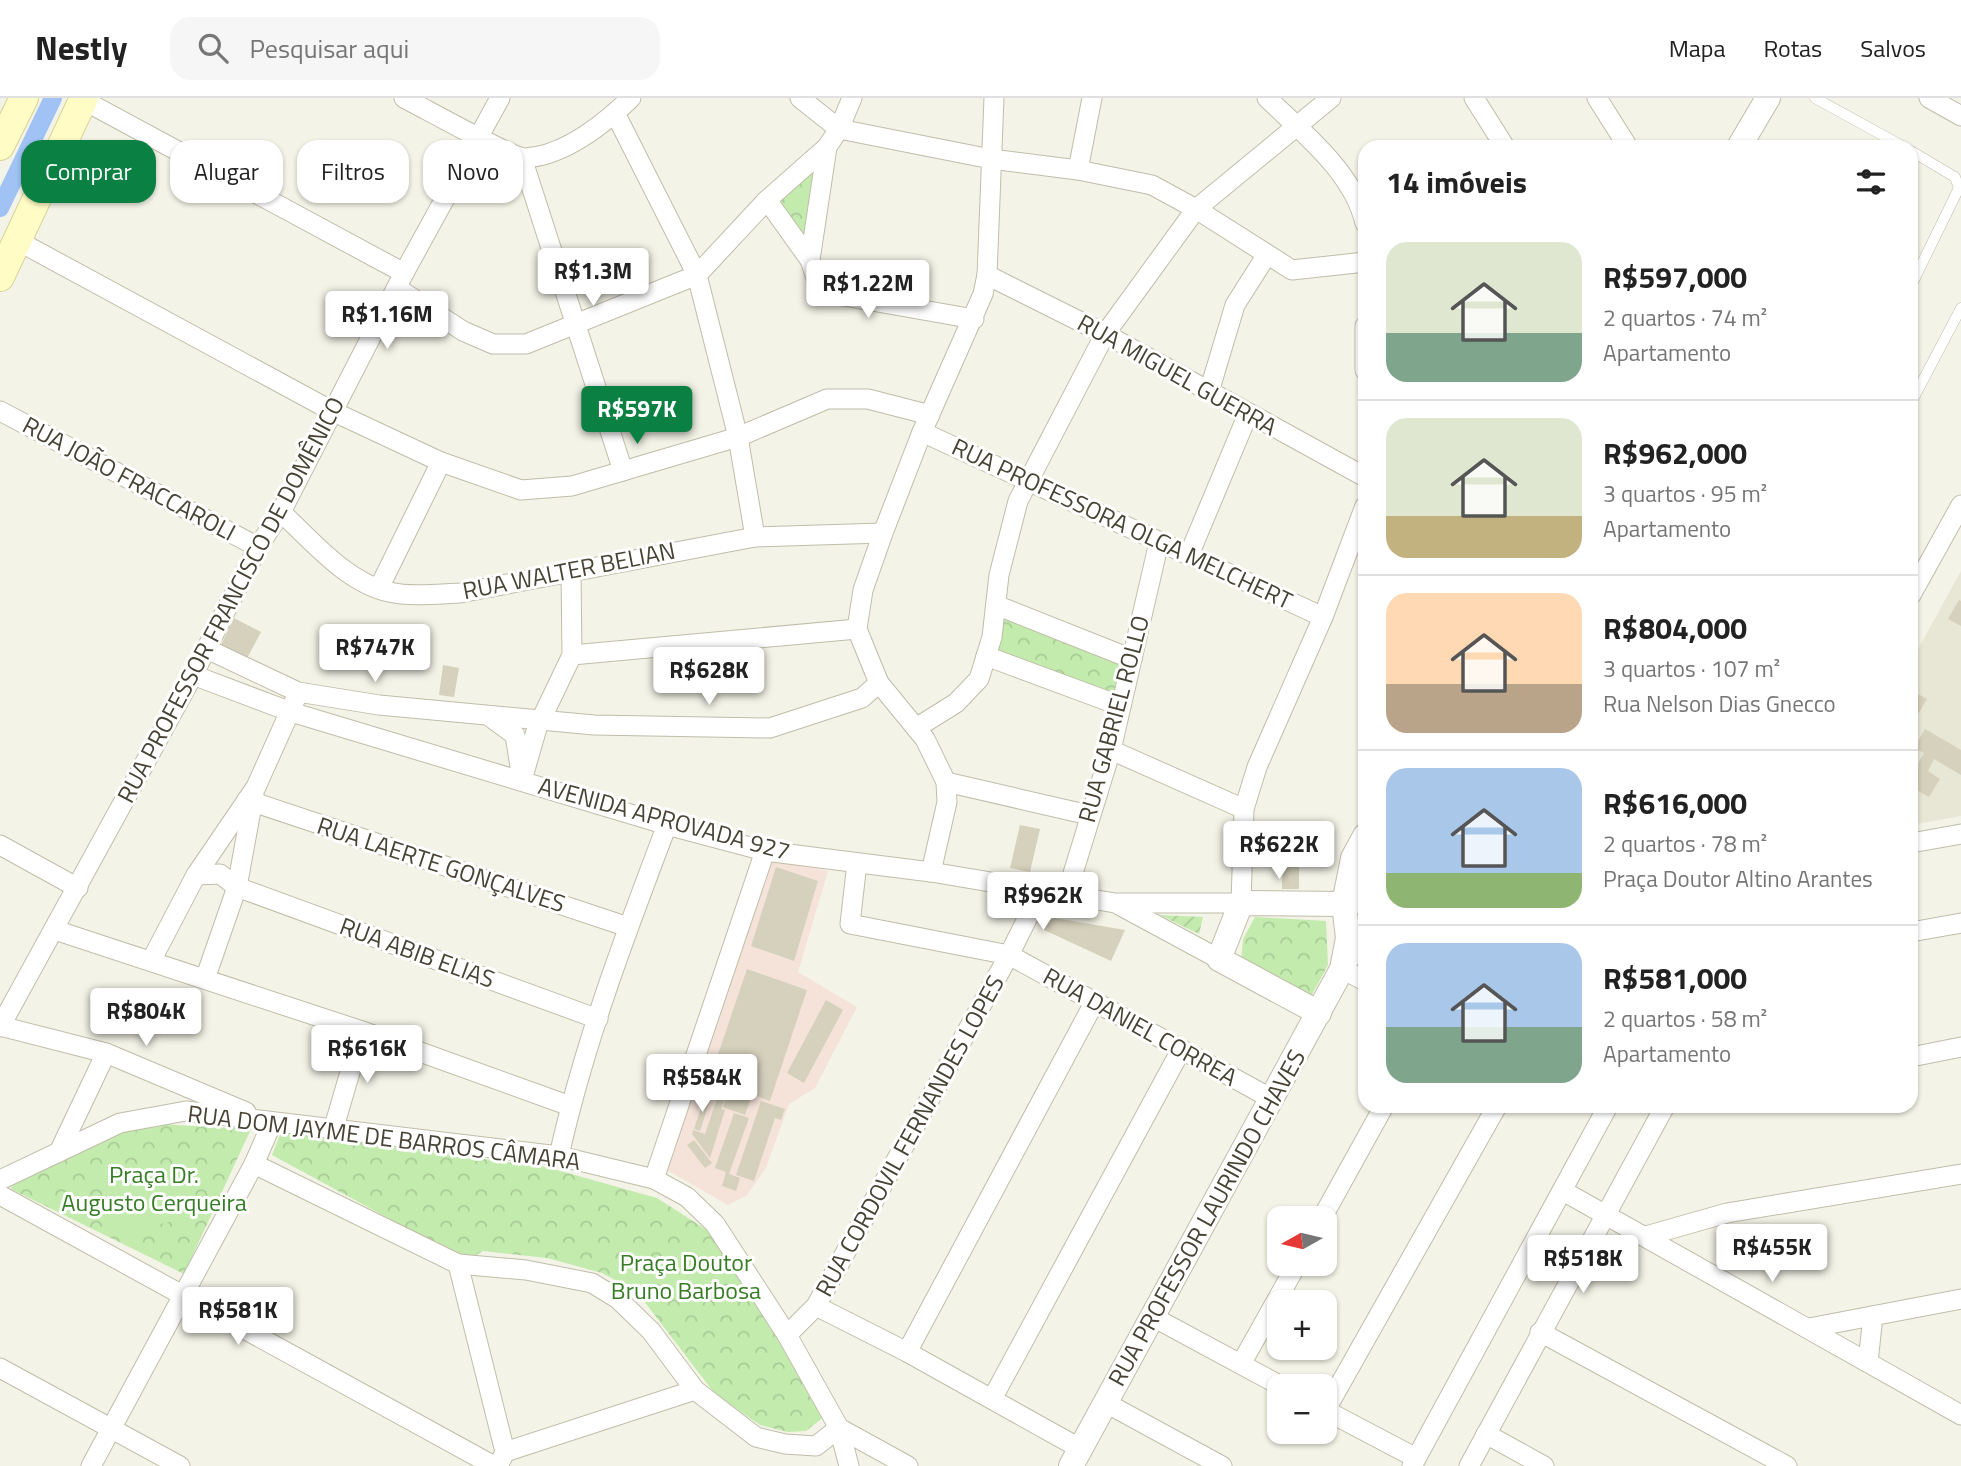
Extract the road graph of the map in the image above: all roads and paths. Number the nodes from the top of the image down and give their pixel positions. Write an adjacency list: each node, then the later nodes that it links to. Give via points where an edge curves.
1 (24, 98): 27 (main road)
2 (404, 98): 21 (street)
3 (500, 98): 21 (street, RUA PROFESSOR FRANCISCO DE DOMÊNICO)
4 (631, 98): 17 (street)
5 (800, 98): 20 (street)
6 (852, 98): 20 (street)
7 (994, 98): 31 (street)
8 (1092, 98): 33 (street)
9 (1267, 98): 19 (street)
10 (1331, 98): 19 (street)
11 (1474, 98): 23 (street)
12 (1597, 98): 24 (street)
13 (1815, 98): 26 (lane)
14 (1929, 98): 18 (street)
15 (83, 99): 37 (main road); 45 (street)
16 (1765, 99): 25 (street)
17 (615, 113): 30 (street, via 561,149); 42 (street)
18 (1961, 116)
19 (1296, 126): 35 (street, via 1342,175); 36 (street)
20 (839, 129): 28 (street); 31 (street)
21 (478, 136): 22 (street); 45 (street, RUA PROFESSOR FRANCISCO DE DOMÊNICO)
22 (486, 140)
23 (1493, 140)
24 (1624, 140)
25 (1743, 140)
26 (1891, 140)
27 (0, 146)
28 (827, 147): 34 (street); 39 (street)
29 (1918, 155): 41 (lane, via 1955,177 1959,188)
30 (523, 158)
31 (992, 159): 33 (street); 43 (street)
32 (523, 161): 48 (street)
33 (1078, 170): 36 (street, via 1152,185)
34 (767, 200): 39 (street); 42 (street)
35 (1358, 202)
36 (1196, 209): 38 (street); 49 (street)
37 (18, 241): 44 (main road); 53 (street, RUA PROFESSORA OLGA MELCHERT)
38 (1266, 256): 40 (street, via 1292,270); 51 (street, via 1235,305)
39 (810, 260): 47 (street, via 817,281 838,295)
40 (1358, 263)
41 (1918, 272)
42 (697, 275): 48 (street); 56 (street)
43 (987, 275): 47 (street); 49 (street, RUA MIGUEL GUERRA)
44 (0, 276)
45 (401, 281): 48 (street, via 463,331 493,344 526,344); 53 (street, RUA PROFESSOR FRANCISCO DE DOMÊNICO)
46 (1961, 308): 50 (lane)
47 (974, 320): 55 (street)
48 (578, 325): 58 (street)
49 (1105, 334): 51 (street, RUA MIGUEL GUERRA); 60 (street)
50 (1918, 390)
51 (1209, 392): 54 (street, RUA MIGUEL GUERRA)
52 (0, 411): 67 (street, RUA JOÃO FRACCAROLI)
53 (332, 411): 57 (street, RUA PROFESSORA OLGA MELCHERT); 62 (street, RUA PROFESSOR FRANCISCO DE DOMÊNICO)
54 (1248, 414): 59 (street, RUA MIGUEL GUERRA); 68 (street)
55 (926, 424): 56 (street, RUA PROFESSORA OLGA MELCHERT, via 867,399 827,399); 60 (street, RUA PROFESSORA OLGA MELCHERT); 64 (street)
56 (738, 437): 58 (street, RUA PROFESSORA OLGA MELCHERT); 65 (street)
57 (441, 462): 58 (street, RUA PROFESSORA OLGA MELCHERT, via 521,490 572,486); 71 (street)
58 (623, 471)
59 (1358, 473)
60 (1028, 479): 66 (street, RUA PROFESSORA OLGA MELCHERT); 72 (street, via 999,575)
61 (1961, 505): 70 (street)
62 (281, 512): 67 (street, RUA PROFESSOR FRANCISCO DE DOMÊNICO); 71 (street, RUA WALTER BELIAN, via 339,564)
63 (1358, 524): 73 (street)
64 (883, 533): 65 (street, RUA WALTER BELIAN); 74 (street, via 863,590)
65 (755, 537): 69 (street, RUA WALTER BELIAN)
66 (1159, 542): 68 (street, RUA PROFESSORA OLGA MELCHERT); 78 (street, RUA GABRIEL ROLLO)
67 (258, 547): 75 (street, RUA PROFESSOR FRANCISCO DE DOMÊNICO)
68 (1189, 555): 73 (street, RUA PROFESSORA OLGA MELCHERT)
69 (571, 573): 71 (street, RUA WALTER BELIAN, via 460,593); 76 (street)
70 (1918, 583)
71 (379, 588)
72 (996, 605): 77 (street); 78 (street)
73 (1323, 617): 91 (street, via 1257,767)
74 (857, 629): 76 (street); 80 (street)
75 (206, 649): 79 (street, RUA PROFESSOR FRANCISCO DE DOMÊNICO); 81 (street)
76 (572, 655): 85 (street)
77 (986, 656): 82 (street); 86 (street, via 979,679 964,695)
78 (1132, 659): 82 (street, RUA GABRIEL ROLLO)
79 (193, 675): 83 (street, AVENIDA APROVADA 927); 103 (street, RUA PROFESSOR FRANCISCO DE DOMÊNICO)
80 (879, 683): 85 (street, via 862,698 770,728); 86 (street)
81 (298, 692): 83 (street); 84 (street)
82 (1121, 706): 87 (street, RUA GABRIEL ROLLO)
83 (291, 712): 88 (street, AVENIDA APROVADA 927); 90 (street)
84 (486, 714): 85 (street); 88 (street, via 515,735)
85 (541, 720): 88 (street)
86 (916, 728): 89 (street)
87 (1111, 750): 91 (street); 92 (street, RUA GABRIEL ROLLO)
88 (522, 779): 93 (street, AVENIDA APROVADA 927)
89 (946, 782): 92 (street); 100 (street, via 947,802)
90 (252, 796): 101 (street); 102 (street); 110 (street, RUA LAERTE GONÇALVES)
91 (1244, 809): 107 (street)
92 (1088, 815): 105 (street, RUA GABRIEL ROLLO)
93 (667, 825): 98 (street, AVENIDA APROVADA 927); 110 (street)
94 (1961, 834): 95 (street)
95 (1918, 843)
96 (0, 845): 103 (street)
97 (1358, 849): 108 (street, RUA PROFESSOR LAURINDO CHAVES, via 1353,858)
98 (765, 851): 99 (street, AVENIDA APROVADA 927); 141 (street)
99 (857, 863): 100 (street, AVENIDA APROVADA 927); 114 (street, RUA DANIEL CORREA, via 850,924)
100 (931, 872): 104 (street, AVENIDA APROVADA 927)
101 (196, 875): 102 (street, RUA ABIB ELIAS, via 220,874); 116 (street)
102 (237, 887): 119 (street); 122 (street, RUA ABIB ELIAS)
103 (78, 888): 111 (street, RUA PROFESSOR FRANCISCO DE DOMÊNICO)
104 (1041, 891): 105 (street, AVENIDA APROVADA 927); 114 (street, RUA CORDOVIL FERNANDES LOPES)
105 (1066, 896): 106 (street, AVENIDA APROVADA 927)
106 (1115, 903): 107 (street, AVENIDA APROVADA 927); 115 (street)
107 (1241, 903): 108 (street, AVENIDA APROVADA 927); 115 (street)
108 (1354, 903): 117 (street, RUA PROFESSOR LAURINDO CHAVES)
109 (1961, 923): 112 (street)
110 (628, 928): 122 (street)
111 (55, 930): 116 (street); 123 (street, RUA PROFESSOR FRANCISCO DE DOMÊNICO)
112 (1918, 931)
113 (1358, 948): 117 (street)
114 (1009, 955): 120 (street, RUA DANIEL CORREA); 152 (street, RUA CORDOVIL FERNANDES LOPES)
115 (1219, 959): 121 (street)
116 (150, 961): 119 (street)
117 (1342, 970): 118 (street); 121 (street, RUA PROFESSOR LAURINDO CHAVES)
118 (1358, 978)
119 (205, 979): 124 (street)
120 (1094, 1003): 126 (street, RUA DANIEL CORREA); 158 (street)
121 (1319, 1013): 129 (street, RUA PROFESSOR LAURINDO CHAVES)
122 (598, 1019): 130 (street)
123 (0, 1026): 127 (street)
124 (362, 1031): 130 (street); 136 (street)
125 (1961, 1047): 128 (street)
126 (1181, 1050): 129 (street, RUA DANIEL CORREA); 165 (street)
127 (106, 1053): 135 (street); 137 (street)
128 (1918, 1056)
129 (1272, 1099): 154 (street, RUA PROFESSOR LAURINDO CHAVES)
130 (570, 1106): 138 (street)
131 (1380, 1113): 145 (street)
132 (1493, 1113): 163 (street)
133 (1604, 1113): 143 (street)
134 (1661, 1113): 146 (street)
135 (272, 1123): 136 (street, RUA DOM JAYME DE BARROS CÂMARA); 137 (street, RUA DOM JAYME DE BARROS CÂMARA, via 186,1111 120,1123); 139 (street)
136 (334, 1127): 138 (street, RUA DOM JAYME DE BARROS CÂMARA)
137 (60, 1152): 142 (street, RUA DOM JAYME DE BARROS CÂMARA)
138 (559, 1156): 141 (street, RUA DOM JAYME DE BARROS CÂMARA)
139 (254, 1164): 148 (street); 150 (street)
140 (1961, 1174): 147 (street, via 1727,1213)
141 (654, 1179): 157 (street, RUA DOM JAYME DE BARROS CÂMARA, via 687,1197 715,1224)
142 (0, 1180)
143 (1563, 1191): 146 (street); 176 (street)
144 (0, 1195): 150 (street)
145 (1329, 1206)
146 (1605, 1214): 147 (street); 156 (street)
147 (1646, 1236): 155 (street)
148 (458, 1264): 164 (street, via 526,1270 592,1283 618,1299 651,1331); 175 (street)
149 (1290, 1276): 160 (street)
150 (185, 1294): 170 (street); 175 (street)
151 (1961, 1300): 153 (street)
152 (816, 1306): 157 (street, RUA CORDOVIL FERNANDES LOPES); 158 (street)
153 (1873, 1316): 155 (street); 159 (street)
154 (1153, 1317): 160 (street); 166 (street, RUA PROFESSOR LAURINDO CHAVES)
155 (1809, 1328): 159 (street)
156 (1540, 1332): 171 (street); 185 (street)
157 (786, 1335): 169 (street, RUA DOM JAYME DE BARROS CÂMARA)
158 (908, 1352): 165 (street)
159 (1868, 1362): 167 (street)
160 (1241, 1364): 162 (street)
161 (0, 1368): 170 (street)
162 (1267, 1378)
163 (1337, 1389)
164 (695, 1390): 172 (street, via 756,1437); 175 (street)
165 (992, 1399): 173 (street)
166 (1106, 1404): 173 (street, RUA PROFESSOR LAURINDO CHAVES); 174 (street)
167 (1961, 1415)
168 (1337, 1417): 176 (street)
169 (839, 1428): 172 (street); 180 (street, RUA DOM JAYME DE BARROS CÂMARA); 181 (street)
170 (111, 1429): 177 (street); 178 (street)
171 (1486, 1434): 183 (street); 184 (street)
172 (816, 1446): 179 (street)
173 (1076, 1457)
174 (1190, 1458): 182 (street)
175 (499, 1461)
176 (1414, 1462)
177 (91, 1466)
178 (180, 1466)
179 (816, 1466)
180 (849, 1466)
181 (908, 1466)
182 (1222, 1466)
183 (1469, 1466)
184 (1544, 1466)
185 (1787, 1466)

